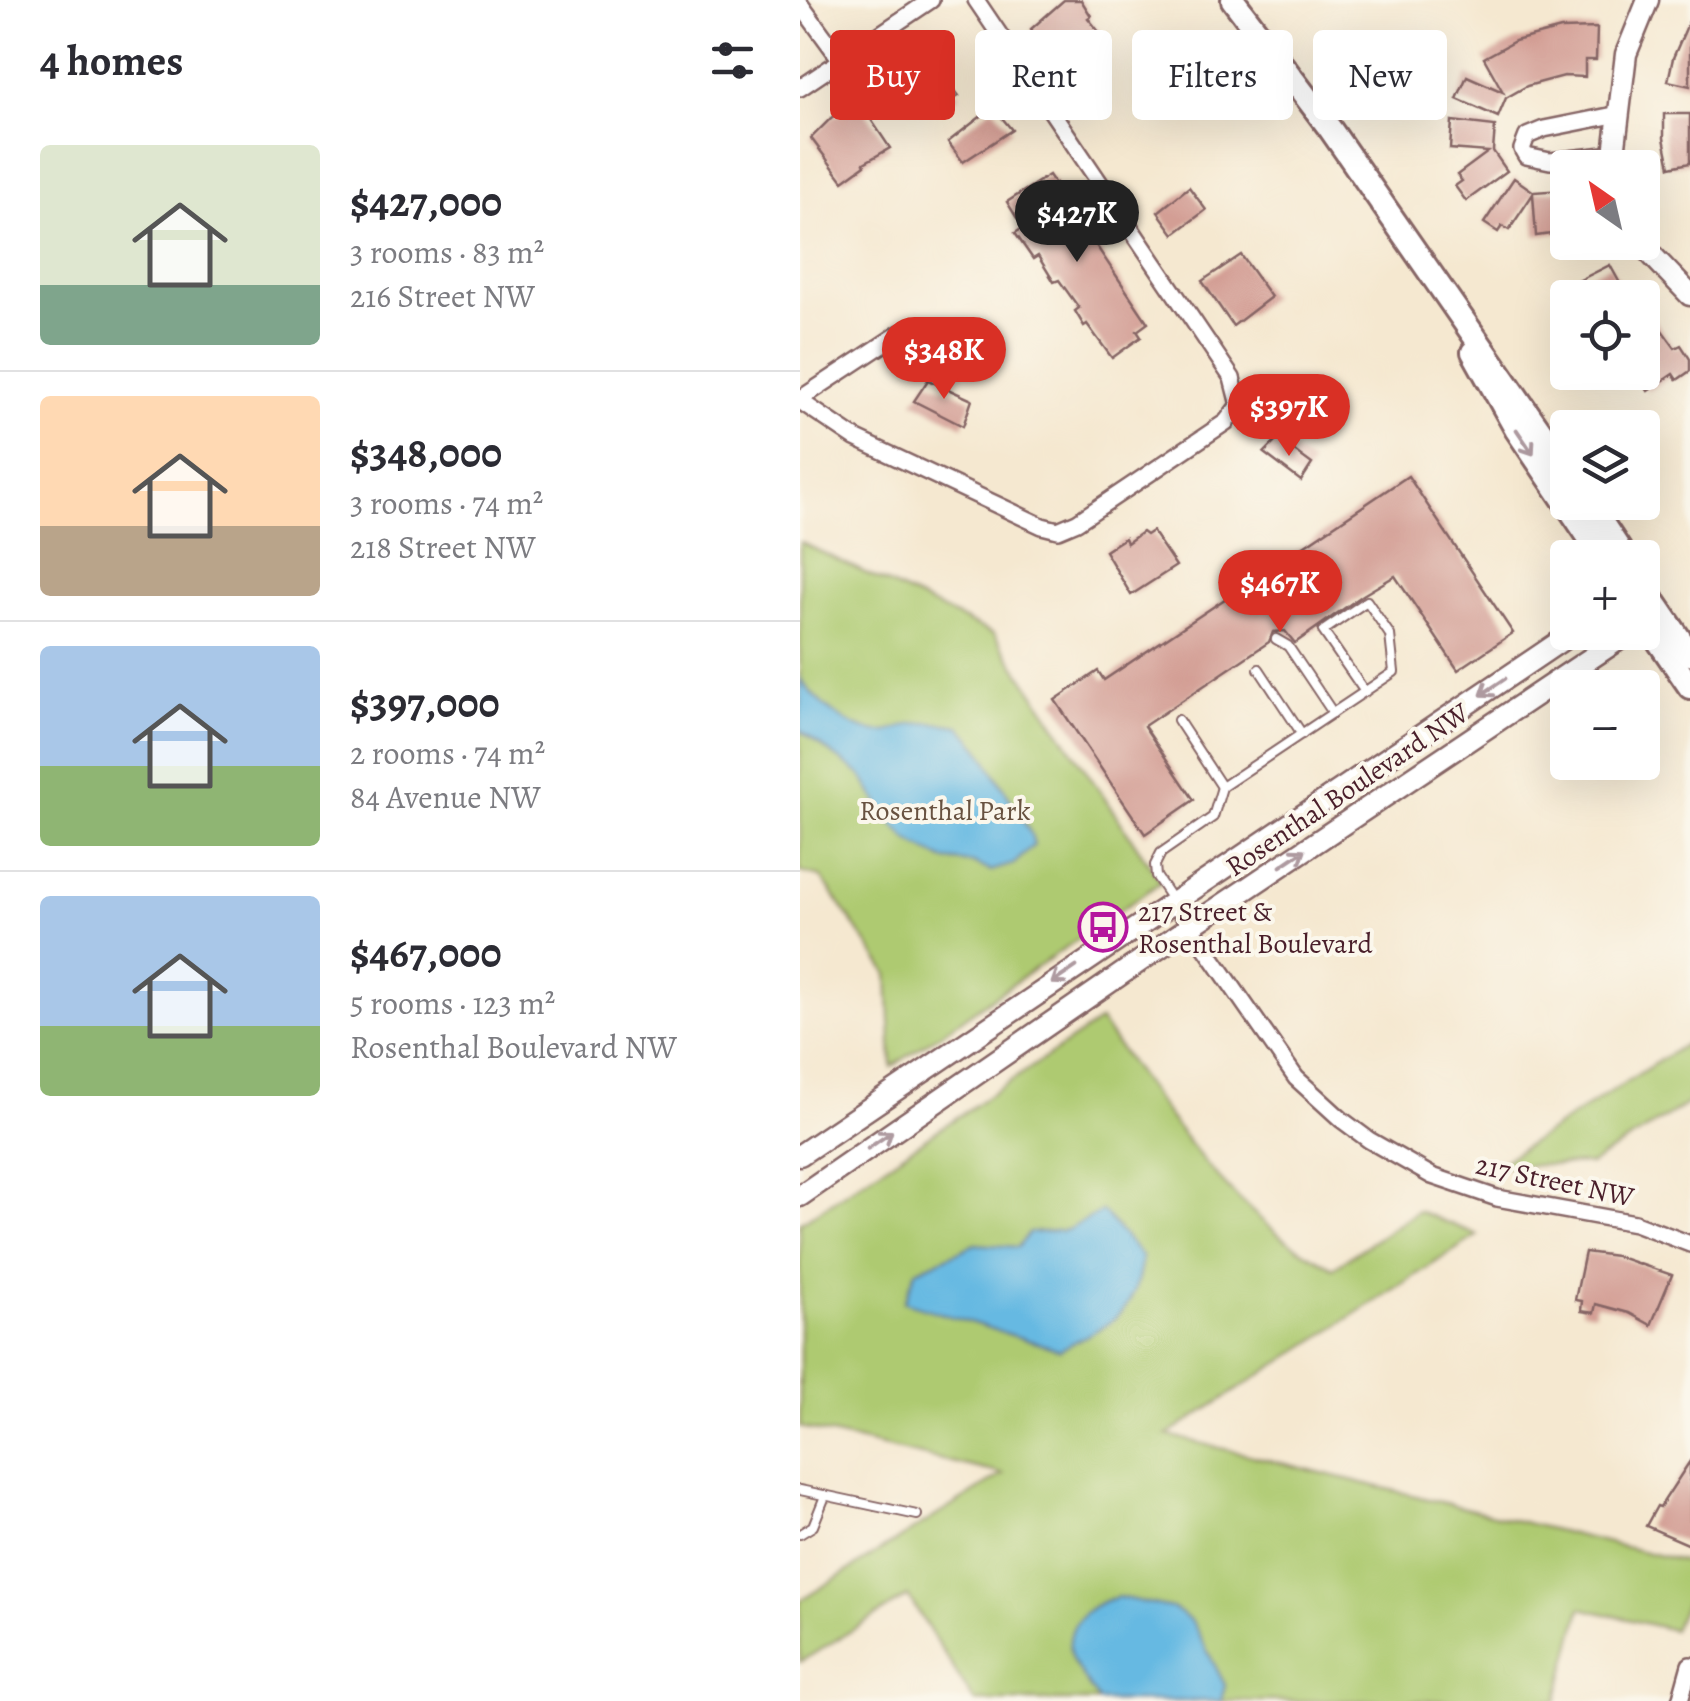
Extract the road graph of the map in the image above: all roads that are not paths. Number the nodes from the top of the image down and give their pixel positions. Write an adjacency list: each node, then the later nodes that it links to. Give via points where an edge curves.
1 (931, 0): 7 (street)
2 (976, 0): 19 (street, via 1232,378 1239,405 1226,422 1058,530 856,438)
3 (1233, 0): 12 (main road)
4 (1253, 0): 12 (main road)
5 (1648, 0): 11 (street, via 1626,54)
6 (800, 4): 8 (street)
7 (886, 30)
8 (830, 44)
9 (830, 68): 10 (street)
10 (800, 88)
11 (1618, 114): 13 (street); 14 (street, via 1527,136 1526,156)
12 (1331, 130): 17 (main road)
13 (1617, 150)
14 (1550, 161)
15 (1657, 260): 16 (street)
16 (1690, 295)
17 (1444, 296): 20 (main road); 21 (main road, one-way to 21, via 1516,428)
18 (900, 334): 19 (street)
19 (800, 400)
20 (1550, 444)
21 (1591, 540)
22 (1660, 632): 27 (main road)
23 (1281, 636): 31 (lane)
24 (1660, 644): 29 (main road)
25 (1550, 648): 35 (street, Rosenthal Boulevard NW, one-way to 35)
26 (1601, 650): 36 (street, Rosenthal Boulevard NW, one-way to 26)
27 (1690, 654)
28 (1259, 669): 33 (lane)
29 (1690, 687)
30 (1365, 692): 30 (lane, via 1394,672 1390,635 1367,601 1324,630); 31 (lane)
31 (1333, 713): 33 (lane)
32 (1178, 720): 34 (lane)
33 (1302, 734): 34 (lane)
34 (1222, 787): 35 (lane, via 1213,816 1161,852 1155,865)
35 (1174, 901): 36 (street, 217 Street NW); 37 (street, Rosenthal Boulevard NW, one-way to 37)
36 (1191, 926): 38 (street, Rosenthal Boulevard NW, one-way to 36); 39 (street, 217 Street NW, via 1296,1078 1369,1140 1432,1176 1497,1198 1636,1223)
37 (800, 1155)
38 (800, 1196)
39 (1690, 1244)
40 (800, 1490): 41 (lane)
41 (825, 1496): 42 (lane); 43 (lane, via 813,1526)
42 (917, 1516)
43 (800, 1534)
44 (1690, 1665): 45 (street)
45 (1680, 1701)

